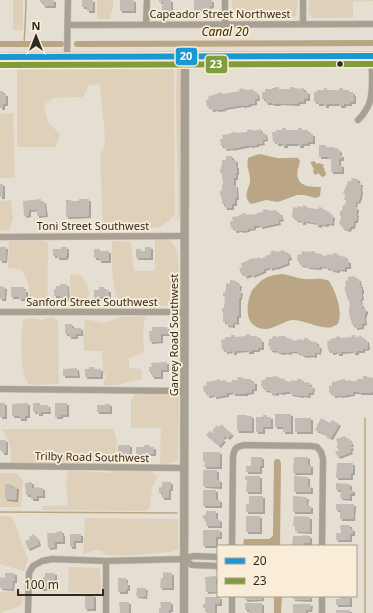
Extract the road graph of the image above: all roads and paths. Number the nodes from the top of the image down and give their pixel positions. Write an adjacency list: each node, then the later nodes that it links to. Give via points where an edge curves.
1 (68, 0): 8 (street)
2 (146, 0): 9 (street)
3 (225, 0): 5 (street)
4 (303, 0): 6 (street)
5 (224, 24): 6 (street, Capeador Street Northwest); 9 (street, Capeador Street Northwest)
6 (302, 24): 7 (street, Capeador Street Northwest)
7 (373, 24)
8 (68, 25): 9 (street, Capeador Street Northwest); 11 (street)
9 (146, 25)
10 (0, 56): 11 (main road)
11 (68, 56): 13 (main road)
12 (372, 56): 13 (main road); 14 (street, via 371,100)
13 (185, 57): 15 (street, Garvey Road Southwest)
14 (358, 120)
15 (185, 236): 16 (street, Toni Street Southwest); 18 (street, Garvey Road Southwest)
16 (0, 237)
17 (0, 312): 18 (street, Sanford Street Southwest)
18 (185, 312): 20 (street, Garvey Road Southwest)
19 (0, 388): 20 (street)
20 (185, 391): 22 (street, Garvey Road Southwest)
21 (0, 466): 22 (street, Trilby Road Southwest)
22 (184, 468): 26 (street, Garvey Road Southwest)
23 (232, 545): 24 (street, via 233,457 237,447 244,445 311,446 317,447 321,452)
24 (322, 545)
25 (217, 557): 26 (street, via 194,556)
26 (184, 559): 27 (street); 28 (street, via 192,565); 33 (street, Garvey Road Southwest)
27 (106, 561): 31 (street, via 52,560 36,564 29,573); 32 (street)
28 (217, 566)
29 (232, 597): 34 (street)
30 (322, 597): 35 (street)
31 (28, 613)
32 (106, 613)
33 (184, 613)
34 (232, 613)
35 (322, 613)

